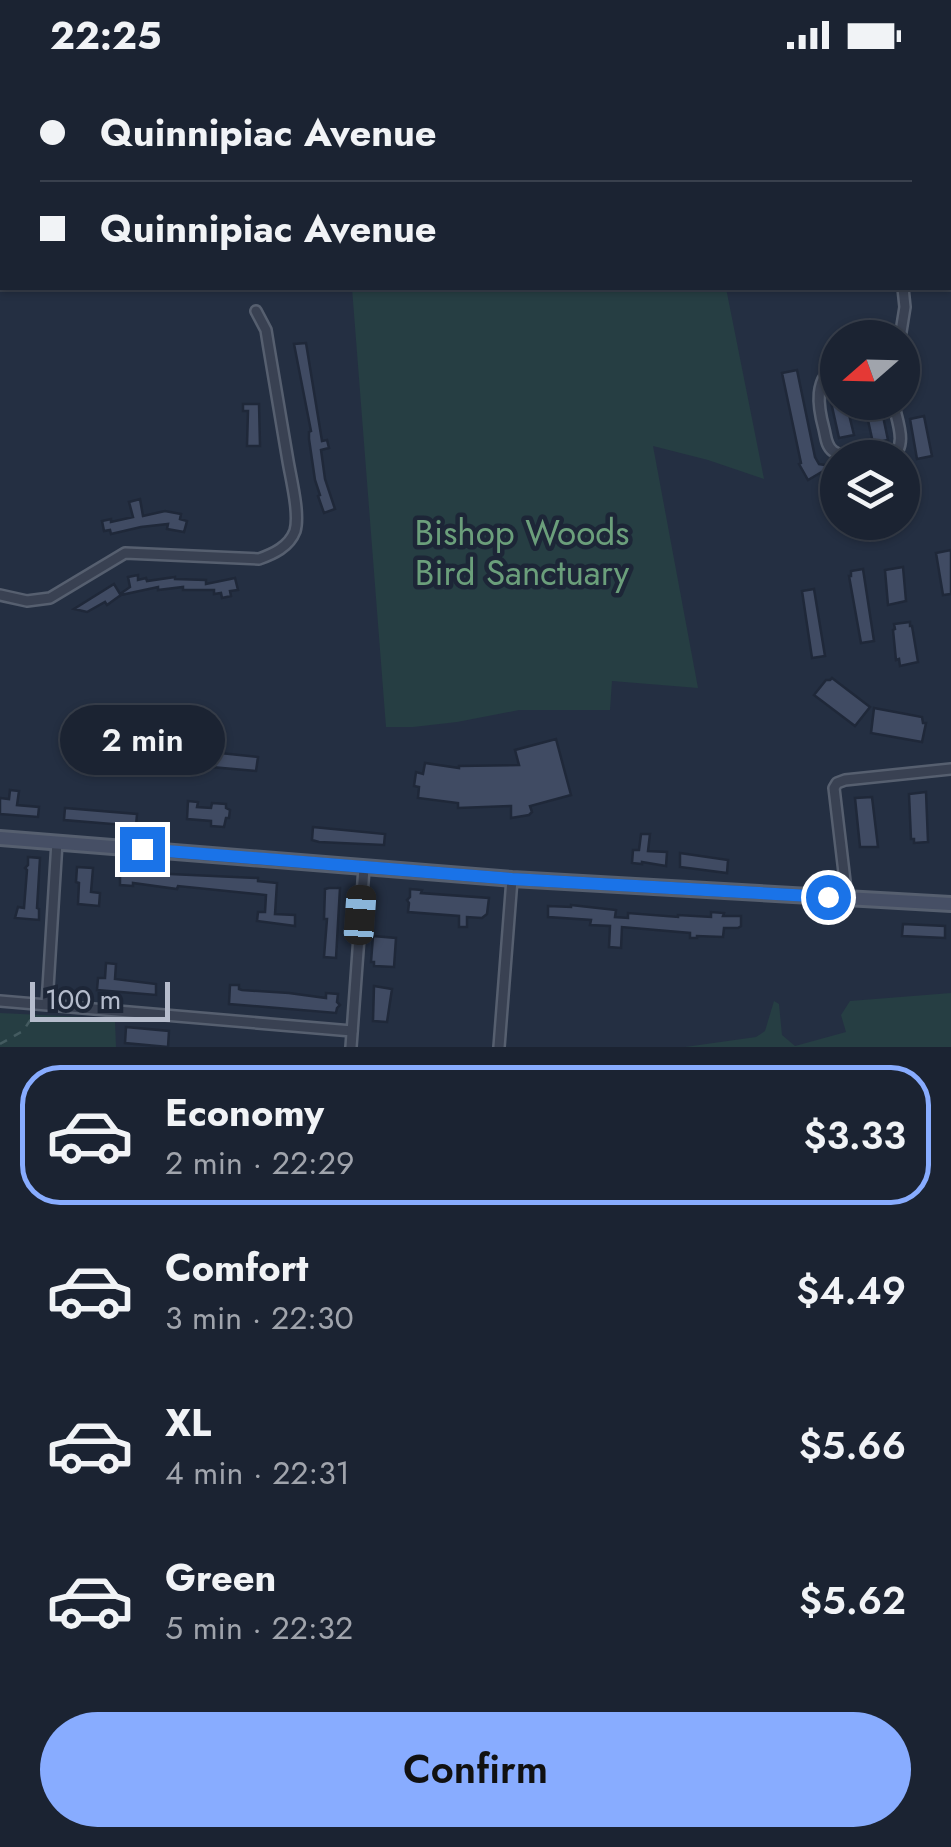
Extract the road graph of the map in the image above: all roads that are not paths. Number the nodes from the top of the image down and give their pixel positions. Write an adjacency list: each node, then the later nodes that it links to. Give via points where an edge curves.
1 (902, 290): 3 (street)
2 (256, 311): 4 (street, via 266,330 294,494 295,532 289,541 259,559 125,554 50,598)
3 (903, 320)
4 (0, 595)
5 (951, 770): 10 (street, via 838,783)
6 (0, 838): 7 (main road)
7 (58, 842): 8 (main road); 13 (street)
8 (364, 868): 9 (main road); 14 (street)
9 (512, 879): 10 (main road); 16 (street)
10 (847, 898): 11 (main road)
11 (951, 904)
12 (0, 1001): 13 (street)
13 (48, 1004): 14 (street)
14 (352, 1031): 15 (street)
15 (351, 1047)
16 (499, 1047)

